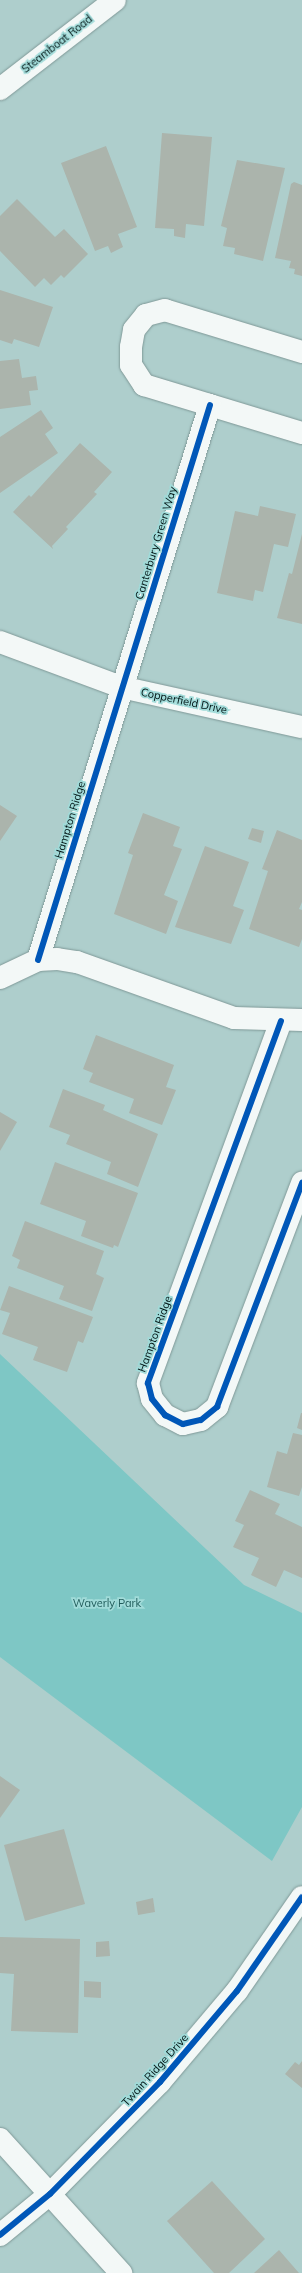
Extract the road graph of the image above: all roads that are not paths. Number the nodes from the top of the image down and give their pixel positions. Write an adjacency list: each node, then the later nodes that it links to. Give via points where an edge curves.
1 (115, 0): 2 (street, Steamboat Road)
2 (0, 89)
3 (302, 352): 4 (street, via 166,310 146,315 134,330 131,347 131,365 144,385)
4 (210, 405): 5 (street); 7 (street, Canterbury Green Way)
5 (302, 433)
6 (0, 642): 7 (street, Copperfield Drive)
7 (121, 687): 8 (street, Copperfield Drive); 9 (street, Hampton Ridge)
8 (302, 727)
9 (38, 960): 10 (street, Hampton Ridge); 11 (street, Hampton Ridge, via 77,962 234,1018)
10 (0, 978)
11 (292, 1021): 12 (street, Hampton Ridge, via 148,1383 152,1399 165,1415 184,1424 202,1420 218,1407)
12 (302, 1183)
13 (302, 1897): 15 (street, Twain Ridge Drive, via 238,1991 160,2082)
14 (0, 2139): 15 (street)
15 (50, 2194): 16 (street, Twain Ridge Drive); 17 (street)
16 (0, 2235)
17 (121, 2273)

